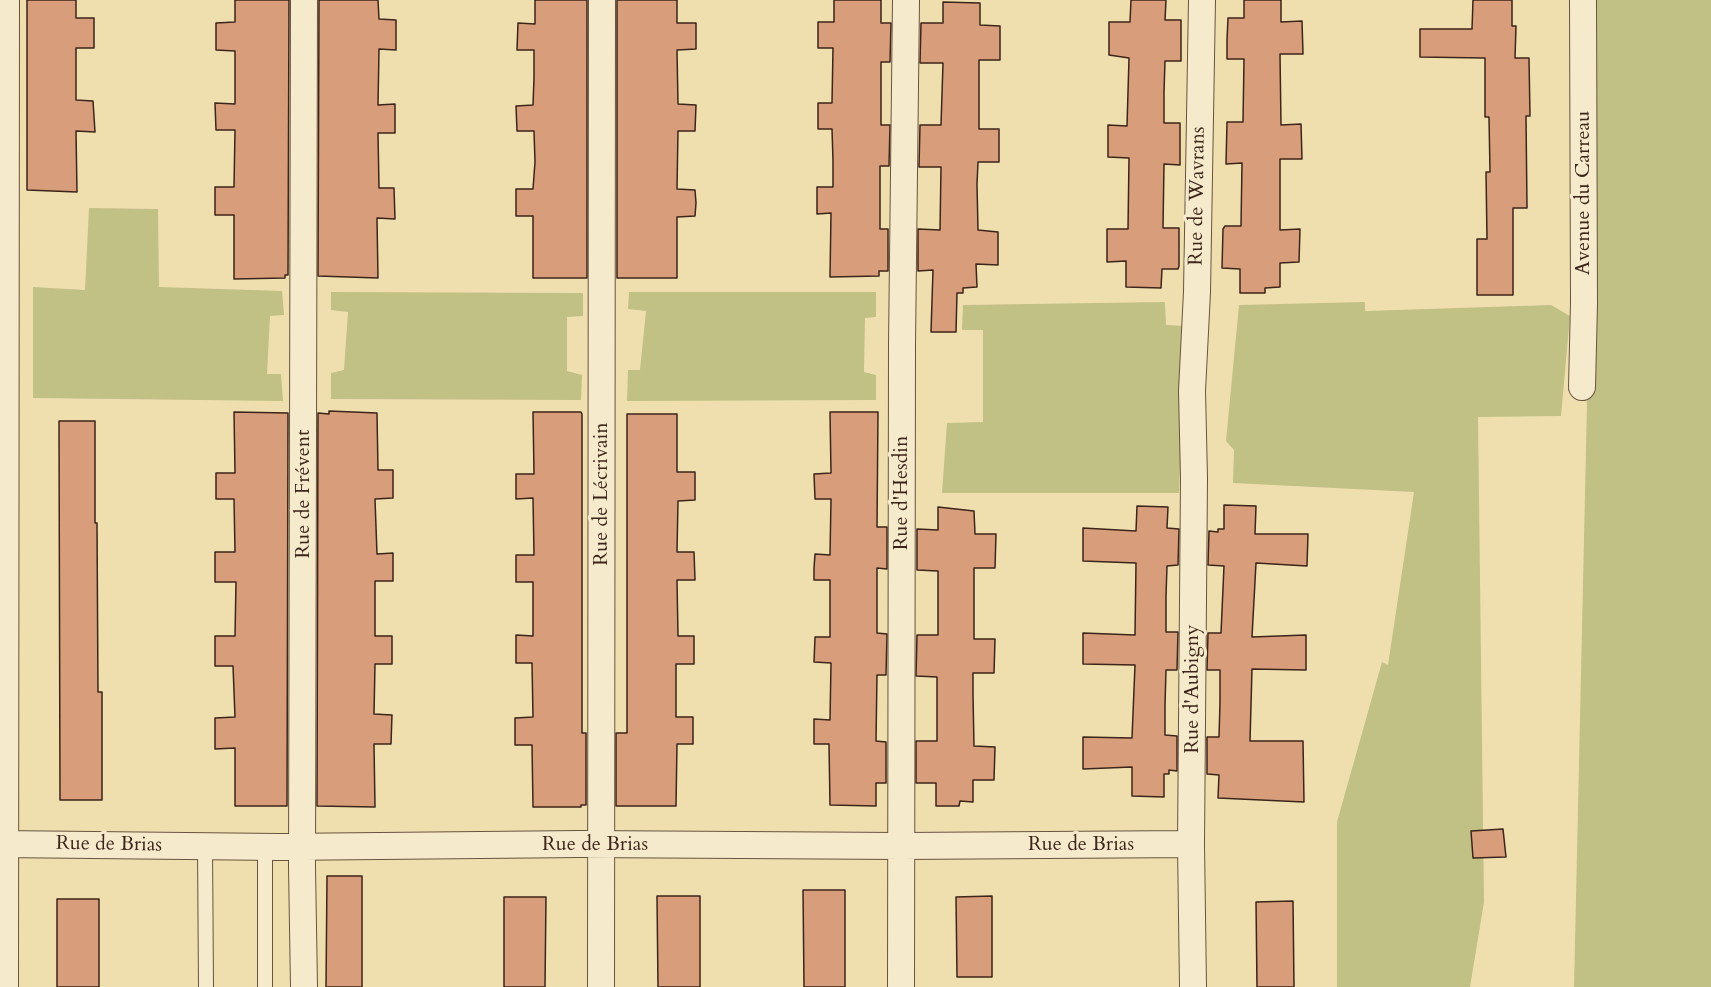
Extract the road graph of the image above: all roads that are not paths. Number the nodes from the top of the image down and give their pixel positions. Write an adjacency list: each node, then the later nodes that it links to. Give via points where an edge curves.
1 (6, 0): 9 (street)
2 (304, 0): 15 (street, Rue de Frévent)
3 (602, 0): 11 (street, Rue de Lécrivain)
4 (906, 0): 13 (street, Rue d'Hesdin)
5 (1202, 0): 8 (street, Rue de Wavrans)
6 (1583, 0): 7 (street, Avenue du Carreau)
7 (1582, 387)
8 (1192, 391): 10 (street, Rue d'Aubigny)
9 (2, 844): 12 (street, Rue de Brias); 16 (street)
10 (1191, 844): 13 (street, Rue de Brias); 22 (street, Rue d'Aubigny)
11 (602, 845): 13 (street, Rue de Brias); 15 (street, Rue de Brias); 20 (street, Rue de Lécrivain)
12 (205, 846): 14 (street, Rue de Brias); 17 (lane)
13 (901, 846): 21 (street, Rue d'Hesdin)
14 (265, 847): 15 (street, Rue de Brias); 18 (lane)
15 (303, 847): 19 (street, Rue de Frévent)
16 (5, 987)
17 (206, 987)
18 (265, 987)
19 (304, 987)
20 (601, 987)
21 (901, 987)
22 (1192, 987)

